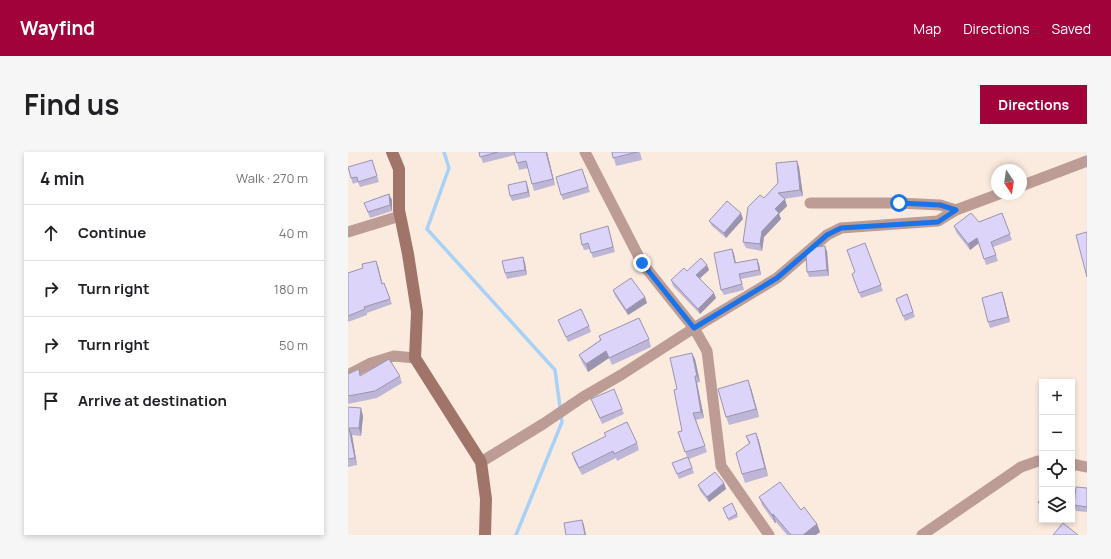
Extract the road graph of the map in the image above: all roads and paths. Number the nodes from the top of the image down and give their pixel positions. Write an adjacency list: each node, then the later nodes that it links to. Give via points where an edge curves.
1 (392, 152): 8 (street, via 399,169)
2 (585, 152): 10 (street, via 642,263)
3 (1087, 160): 4 (street)
4 (1027, 184)
5 (991, 197): 7 (street)
6 (810, 203): 7 (street, via 906,203 940,205)
7 (956, 210): 10 (street, via 938,222 841,228 827,235 777,278)
8 (400, 216): 9 (street); 11 (street, via 417,312)
9 (348, 232)
10 (694, 328): 14 (street); 18 (street, via 707,351 721,466)
11 (415, 358): 12 (street, via 394,356 371,363); 14 (street)
12 (348, 375)
13 (1039, 461): 19 (street, via 1021,467)
14 (481, 462): 17 (street, via 486,499)
15 (1075, 465): 16 (street)
16 (1087, 467)
17 (485, 535)
18 (769, 535)
19 (922, 535)

